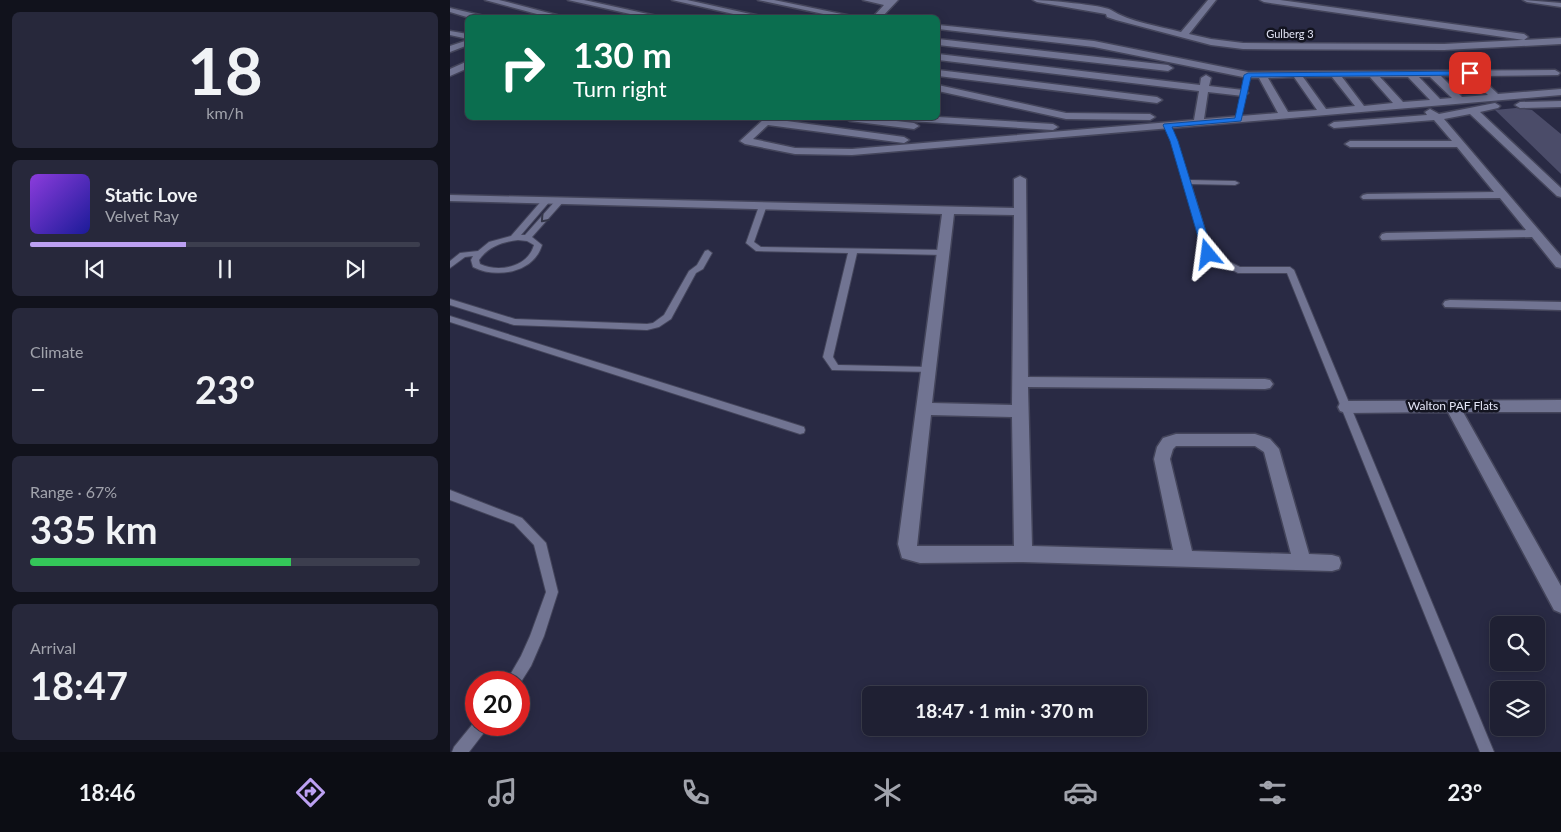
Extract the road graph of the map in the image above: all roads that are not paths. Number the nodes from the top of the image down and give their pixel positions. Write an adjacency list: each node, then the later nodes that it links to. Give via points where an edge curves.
1 (489, 0): 16 (street)
2 (676, 0): 9 (street)
3 (762, 0): 22 (street)
4 (867, 0): 12 (street)
5 (1038, 0): 15 (street, Gulberg 3)
6 (1212, 0): 24 (street)
7 (1264, 0): 10 (street, Gulberg 3)
8 (1526, 0): 13 (street)
9 (688, 1): 20 (street); 21 (street)
10 (1278, 1): 28 (street, Gulberg 3)
11 (565, 2): 16 (street); 20 (street)
12 (892, 2): 23 (street)
13 (1561, 5)
14 (451, 6): 17 (street)
15 (1109, 12): 24 (street); 29 (street, Gulberg 3, via 1119,18)
16 (539, 13): 18 (street); 19 (street)
17 (474, 15)
18 (534, 15)
19 (549, 15)
20 (662, 15)
21 (751, 15)
22 (841, 15)
23 (879, 15)
24 (1191, 25): 29 (street)
25 (940, 27): 26 (street)
26 (979, 32): 34 (street); 36 (street)
27 (450, 33): 30 (street)
28 (1395, 33): 29 (street, Gulberg 3, via 1243,46); 33 (street, Gulberg 3); 33 (street, Gulberg 3, via 1535,38)
29 (1184, 34)
30 (465, 36)
31 (1561, 41): 33 (street, Gulberg 3)
32 (940, 42): 36 (street)
33 (1550, 42)
34 (1094, 44): 40 (street); 42 (street)
35 (465, 45): 37 (street)
36 (969, 46): 40 (street); 41 (street)
37 (451, 57): 39 (street)
38 (940, 57): 41 (street)
39 (465, 59)
40 (1089, 59): 42 (street); 50 (street)
41 (959, 60): 49 (street); 50 (street)
42 (1170, 64): 44 (street); 59 (street)
43 (465, 66): 48 (street)
44 (1208, 67): 54 (street); 62 (street)
45 (940, 73): 49 (street)
46 (1470, 73): 47 (street); 53 (street); 65 (street)
47 (1508, 73): 58 (street, via 1552,73); 64 (street)
48 (450, 74)
49 (948, 74): 60 (street); 69 (street)
50 (1082, 74): 59 (street); 69 (street)
51 (1372, 74): 52 (street); 57 (street); 72 (street)
52 (1412, 74): 53 (street); 68 (street)
53 (1433, 74): 67 (street)
54 (1248, 75): 55 (street); 74 (street)
55 (1262, 75): 56 (street); 79 (street)
56 (1297, 75): 57 (street); 77 (street)
57 (1335, 75): 75 (street)
58 (1561, 82)
59 (1164, 84): 62 (street); 66 (street)
60 (940, 85)
61 (940, 88): 69 (street)
62 (1204, 88): 74 (street); 85 (street)
63 (1561, 92): 64 (street)
64 (1534, 95): 65 (street)
65 (1496, 98): 67 (street)
66 (1157, 100): 69 (street); 84 (street)
67 (1459, 100): 68 (street)
68 (1437, 102): 70 (street)
69 (1071, 103): 84 (street); 88 (street)
70 (1420, 104): 72 (street); 80 (street)
71 (1561, 104): 73 (street)
72 (1400, 105): 75 (street)
73 (1550, 105): 76 (street, via 1492,106); 78 (street)
74 (1240, 106): 79 (street); 85 (street)
75 (1362, 109): 77 (street)
76 (1472, 110): 80 (street); 96 (street)
77 (1324, 113): 79 (street)
78 (1561, 114)
79 (1285, 116)
80 (1437, 117): 87 (street); 92 (street)
81 (767, 120): 89 (street); 89 (street, via 745,140 795,151 852,152)
82 (915, 120): 83 (street); 89 (street)
83 (943, 121): 88 (street); 90 (street)
84 (1149, 122): 86 (street); 88 (street)
85 (1198, 123): 86 (street)
86 (1167, 125): 94 (lane)
87 (1334, 125)
88 (1062, 131): 90 (street)
89 (902, 144): 90 (street)
90 (923, 144)
91 (1350, 144): 92 (street)
92 (1459, 144): 97 (street)
93 (1020, 179): 104 (street)
94 (1187, 182): 95 (lane); 124 (lane, via 1208,254 1238,270 1290,270)
95 (1236, 183)
96 (1561, 194)
97 (1502, 196): 98 (street); 105 (street)
98 (1367, 197)
99 (450, 198): 100 (street)
100 (547, 200): 101 (street); 107 (lane)
101 (560, 201): 102 (street); 108 (lane, one-way to 108)
102 (763, 206): 103 (street); 109 (lane, via 750,239 750,243 759,249)
103 (948, 211): 104 (street); 110 (street)
104 (1021, 212): 120 (street)
105 (1536, 233): 106 (street); 113 (street)
106 (1386, 237)
107 (514, 238): 108 (lane); 111 (lane, via 494,243)
108 (527, 238): 111 (lane, via 534,240 538,251 514,268 481,269 475,260)
109 (853, 250): 110 (lane); 119 (lane, via 828,357 831,364 835,368)
110 (943, 252): 119 (street)
111 (478, 253): 114 (lane, via 463,255)
112 (708, 253): 115 (lane, via 700,267 693,271 668,317 647,327 514,322)
113 (1561, 264)
114 (450, 266)
115 (450, 302)
116 (1450, 304): 117 (street)
117 (1561, 306)
118 (450, 320): 127 (lane)
119 (929, 370): 125 (street)
120 (1020, 382): 121 (street); 126 (street)
121 (1265, 384)
122 (1452, 406): 123 (street, Walton PAF Flats); 124 (street, Walton PAF Flats); 133 (street)
123 (1561, 406)
124 (1346, 407): 137 (lane)
125 (924, 409): 126 (street); 129 (street, via 907,544 909,552 920,555)
126 (1020, 411): 129 (street)
127 (800, 430)
128 (450, 495): 134 (lane, via 518,521 540,543 552,592 538,636)
129 (1023, 554): 130 (street)
130 (1184, 558): 131 (street); 131 (street, via 1162,460 1165,448 1176,440 1255,440 1271,450)
131 (1302, 562): 132 (street)
132 (1332, 563)
133 (1561, 604)
134 (520, 671)
135 (473, 736): 136 (lane)
136 (459, 752)
137 (1487, 752)

